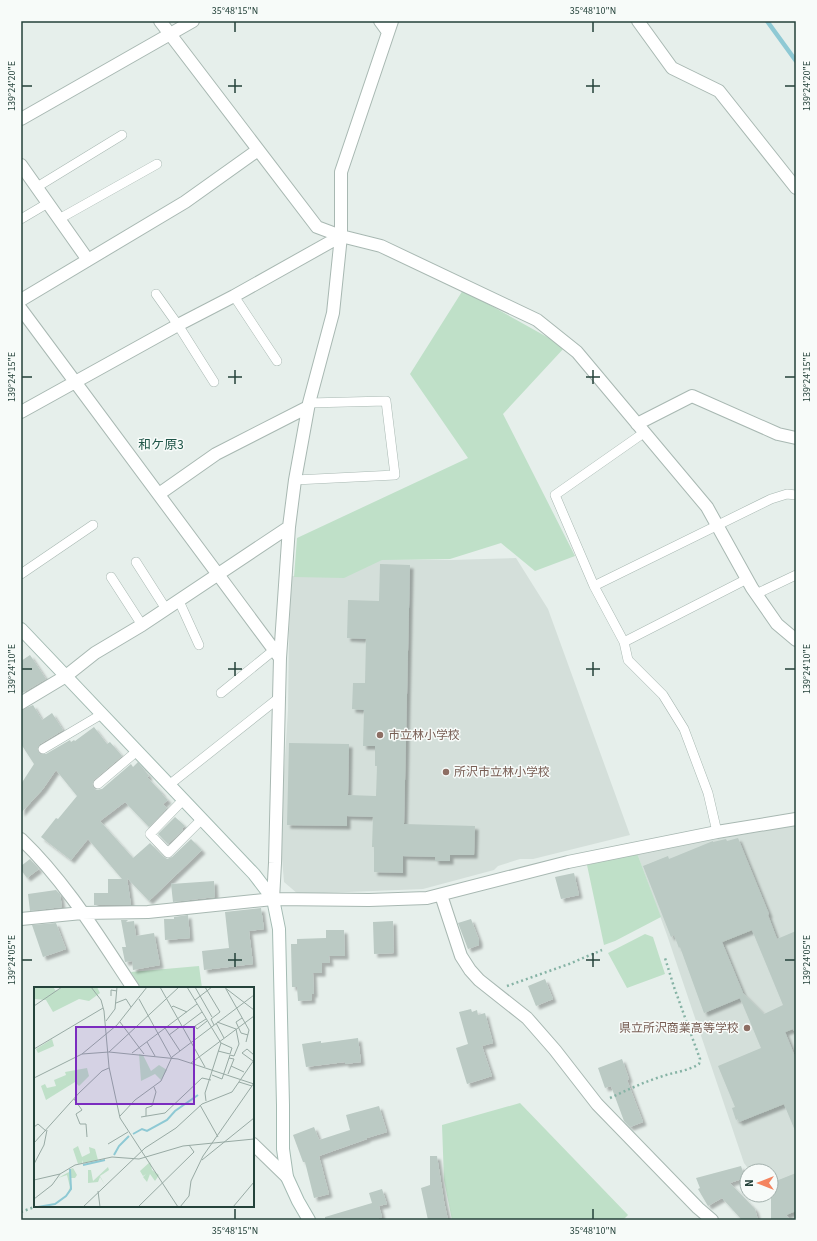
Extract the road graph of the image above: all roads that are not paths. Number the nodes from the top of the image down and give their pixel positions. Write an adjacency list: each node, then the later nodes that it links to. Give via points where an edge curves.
1 (160, 21): 6 (street)
2 (193, 21): 6 (street)
3 (380, 21): 5 (street)
4 (638, 21): 13 (street, via 672,68 720,91)
5 (390, 27): 17 (street, via 341,172)
6 (170, 34): 7 (street); 9 (street)
7 (21, 119)
8 (122, 135): 12 (lane)
9 (258, 150): 17 (street, via 317,227); 18 (street, via 185,202)
10 (158, 164): 16 (lane)
11 (22, 167): 12 (street)
12 (37, 187): 14 (street)
13 (796, 188)
14 (48, 203): 15 (lane); 16 (street)
15 (21, 219)
16 (59, 219): 18 (street)
17 (341, 236): 20 (street); 27 (street, via 333,313); 29 (street, via 381,246 537,320 577,352)
18 (88, 260): 21 (street)
19 (156, 294): 23 (lane)
20 (234, 296): 23 (street); 24 (lane)
21 (21, 300)
22 (21, 309): 25 (street)
23 (178, 325): 25 (street); 26 (lane)
24 (277, 362)
25 (75, 382): 28 (street); 32 (street)
26 (214, 382)
27 (309, 405): 31 (street); 31 (lane, via 386,401 395,475); 32 (street, via 216,454)
28 (21, 412)
29 (641, 428): 30 (street, via 692,396 778,434); 35 (street, via 707,507); 43 (lane, via 555,495)
30 (796, 438)
31 (295, 480): 36 (street)
32 (159, 494): 39 (street)
33 (796, 495): 35 (lane, via 788,494 771,499)
34 (93, 525): 38 (lane)
35 (717, 526): 42 (street); 43 (lane)
36 (289, 527): 39 (street); 52 (street)
37 (136, 562): 46 (lane)
38 (21, 574)
39 (218, 574): 45 (street); 52 (street)
40 (796, 575): 44 (lane)
41 (111, 577): 47 (lane)
42 (746, 579): 44 (street); 50 (lane)
43 (594, 586): 50 (lane)
44 (756, 594): 49 (street, via 777,624)
45 (179, 601): 46 (street); 51 (lane)
46 (166, 609): 47 (street)
47 (142, 625): 53 (street, via 95,653)
48 (21, 629): 53 (street)
49 (796, 640)
50 (624, 642): 65 (lane, via 628,660 663,695 684,729 708,793)
51 (199, 645)
52 (277, 654): 54 (lane); 55 (street)
53 (66, 676): 56 (street); 57 (street)
54 (221, 693)
55 (280, 697): 61 (lane); 68 (street)
56 (21, 703)
57 (102, 714): 58 (lane); 59 (street)
58 (43, 749)
59 (137, 751): 60 (lane); 61 (street)
60 (98, 784)
61 (169, 785): 62 (street)
62 (183, 800): 64 (street); 64 (lane, via 150,834 168,854)
63 (796, 819): 65 (street)
64 (202, 820): 68 (street, via 254,874)
65 (717, 832): 67 (street, via 568,862)
66 (21, 839): 69 (street, via 40,857)
67 (441, 896): 68 (street, via 369,900); 75 (street, via 461,956 479,980 527,1018 597,1104)
68 (273, 899): 69 (street, via 148,912); 73 (street, via 278,929 283,1149)
69 (82, 913): 70 (street); 71 (street)
70 (21, 919)
71 (132, 987)
72 (254, 1145): 73 (street)
73 (287, 1177): 74 (street)
74 (309, 1220)
75 (712, 1220)

